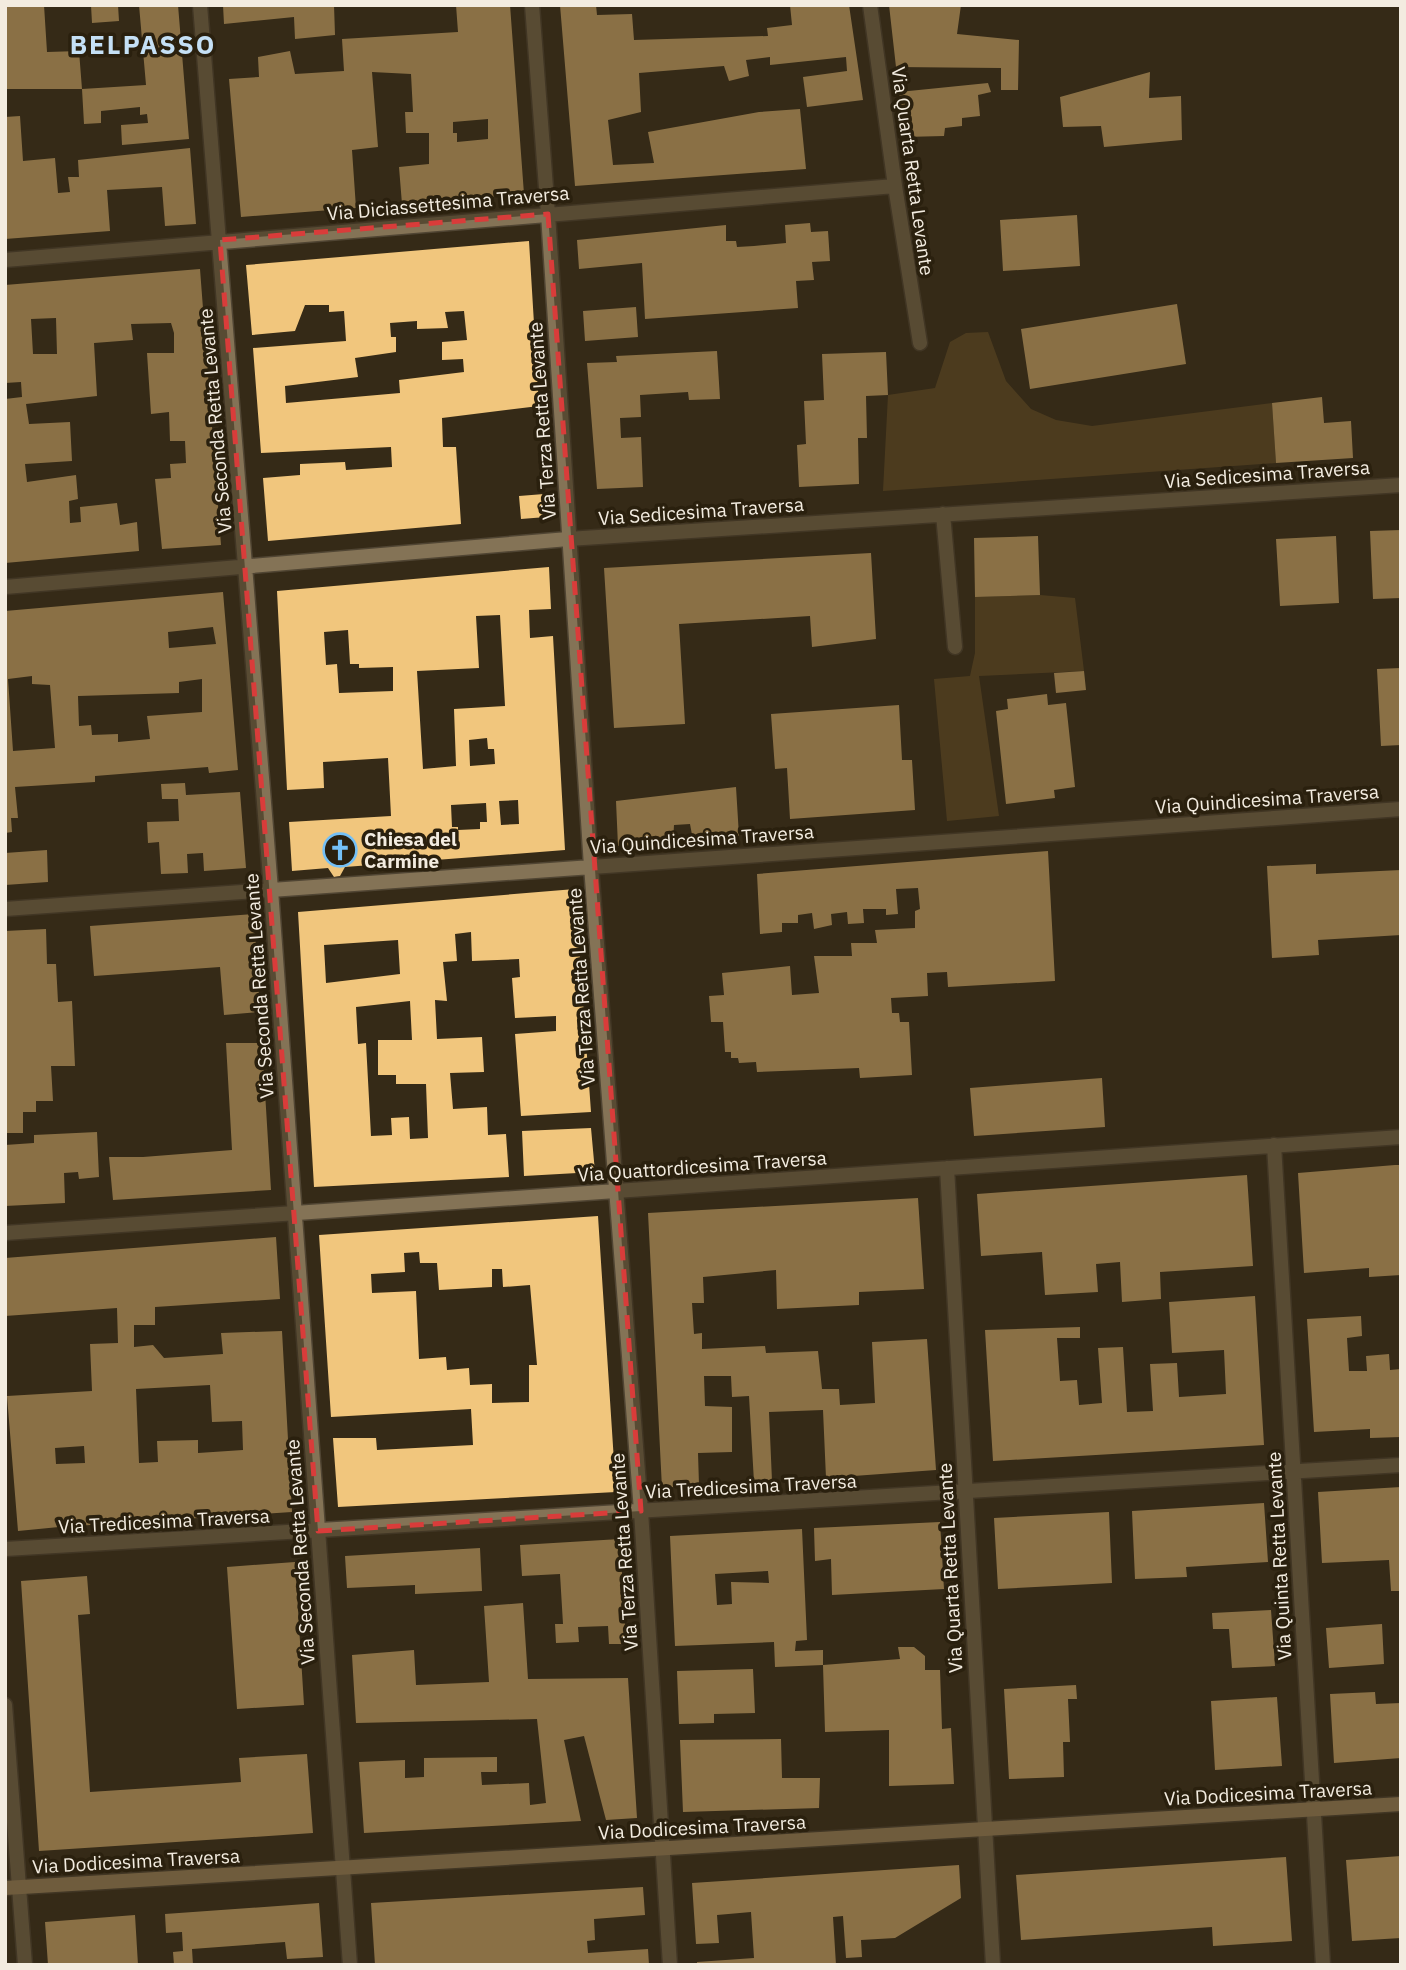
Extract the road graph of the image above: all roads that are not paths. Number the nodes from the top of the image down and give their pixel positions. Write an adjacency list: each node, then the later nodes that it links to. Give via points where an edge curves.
1 (200, 5): 6 (street, Via Seconda Retta Levante)
2 (532, 5): 5 (street, Via Terza Retta Levante)
3 (870, 5): 4 (street, Via Quarta Retta Levante)
4 (895, 186): 5 (street, Via Diciassettesima Traversa); 8 (street, Via Quarta Retta Levante)
5 (548, 214): 6 (street, Via Diciassettesima Traversa); 11 (street, Via Terza Retta Levante)
6 (220, 240): 7 (street, Via Diciassettesima Traversa); 12 (street, Via Seconda Retta Levante)
7 (5, 260)
8 (920, 343)
9 (1401, 485): 10 (street, Via Sedicesima Traversa)
10 (943, 514): 11 (street, Via Sedicesima Traversa); 14 (street)
11 (568, 539): 12 (street, Via Sedicesima Traversa); 16 (street, Via Terza Retta Levante)
12 (246, 568): 13 (street, Via Sedicesima Traversa); 17 (street, Via Seconda Retta Levante)
13 (5, 587)
14 (955, 647)
15 (1401, 809): 16 (street, Via Quindicesima Traversa)
16 (590, 866): 17 (street, Via Quindicesima Traversa); 22 (street, Via Terza Retta Levante)
17 (271, 890): 18 (street, Via Quindicesima Traversa); 23 (street, Via Seconda Retta Levante)
18 (5, 909)
19 (1401, 1137): 20 (street, Via Quattordicesima Traversa)
20 (1274, 1146): 21 (street, Via Quattordicesima Traversa); 26 (street, Via Quinta Retta Levante)
21 (947, 1168): 22 (street, Via Quattordicesima Traversa); 27 (street, Via Quarta Retta Levante)
22 (616, 1191): 23 (street, Via Quattordicesima Traversa); 28 (street, Via Terza Retta Levante)
23 (295, 1213): 24 (street, Via Quattordicesima Traversa); 29 (street, Via Seconda Retta Levante)
24 (5, 1233)
25 (1401, 1465): 26 (street, Via Tredicesima Traversa)
26 (1294, 1472): 27 (street, Via Tredicesima Traversa); 34 (street, Via Quinta Retta Levante)
27 (965, 1492): 28 (street, Via Tredicesima Traversa); 35 (street, Via Quarta Retta Levante)
28 (641, 1511): 29 (street, Via Tredicesima Traversa); 36 (street, Via Terza Retta Levante)
29 (318, 1531): 30 (street, Via Tredicesima Traversa); 37 (street, Via Seconda Retta Levante)
30 (12, 1549)
31 (5, 1704): 32 (street)
32 (6, 1712): 38 (street)
33 (1401, 1804): 34 (street, Via Dodicesima Traversa)
34 (1314, 1810): 35 (street, Via Dodicesima Traversa); 43 (street, Via Quinta Retta Levante)
35 (984, 1829): 36 (street, Via Dodicesima Traversa); 42 (street, Via Quarta Retta Levante)
36 (663, 1848): 37 (street, Via Dodicesima Traversa); 41 (street, Via Terza Retta Levante)
37 (343, 1868): 38 (street, Via Dodicesima Traversa); 40 (street, Via Seconda Retta Levante)
38 (12, 1887): 39 (street)
39 (25, 1965)
40 (350, 1965)
41 (670, 1965)
42 (993, 1965)
43 (1323, 1965)

